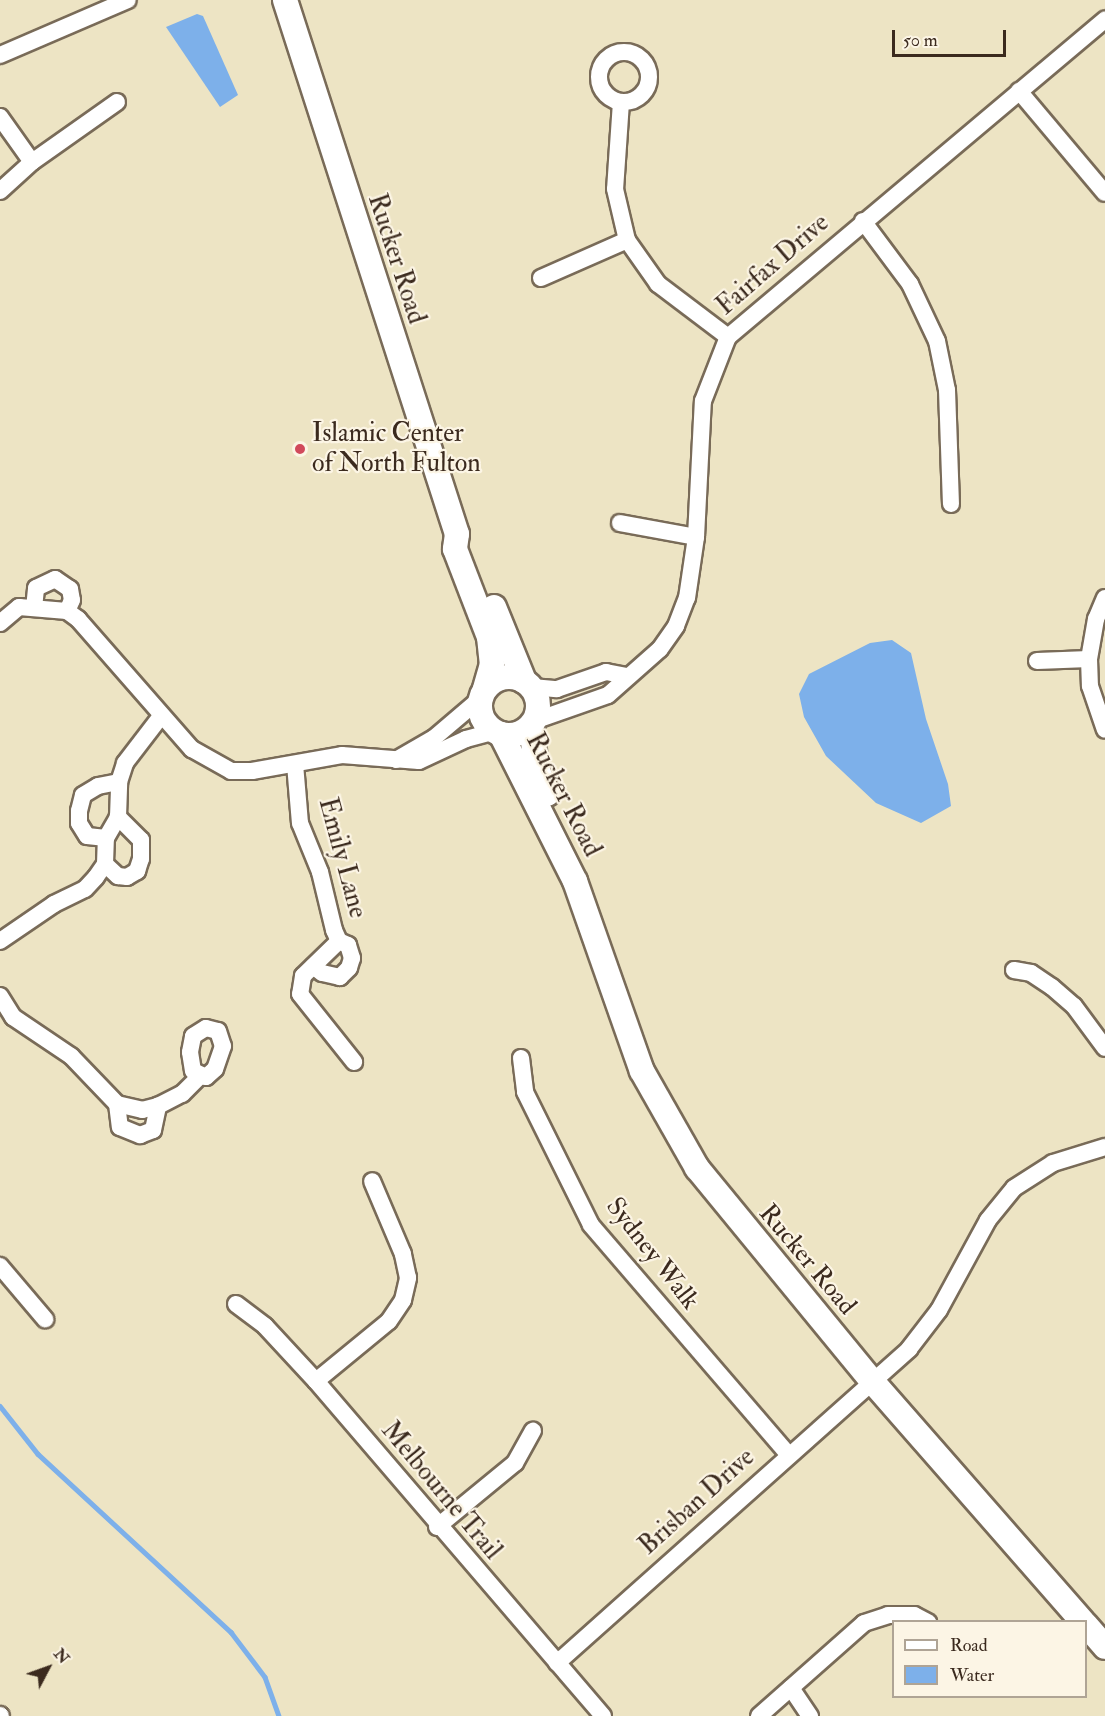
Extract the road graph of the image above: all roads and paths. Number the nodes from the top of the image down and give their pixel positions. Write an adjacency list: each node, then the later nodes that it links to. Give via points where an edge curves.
1 (128, 0): 4 (street)
2 (285, 0): 18 (main road, Rucker Road)
3 (1105, 19): 5 (street, Fairfax Drive)
4 (0, 55)
5 (1019, 91): 11 (street); 12 (street, Fairfax Drive)
6 (117, 102): 9 (street)
7 (621, 102): 13 (street, via 615,189)
8 (0, 117): 9 (street)
9 (32, 162): 10 (street)
10 (0, 190)
11 (1105, 193)
12 (863, 221): 15 (street, Fairfax Drive); 16 (street, via 910,284 937,341 947,390)
13 (627, 240): 14 (street); 15 (street, via 658,284)
14 (540, 278)
15 (728, 337): 19 (street, Fairfax Drive, via 703,401)
16 (951, 504)
17 (620, 523): 19 (street)
18 (457, 534): 27 (main road, Rucker Road, via 470,546); 28 (main road, Rucker Road, via 455,549 489,637 492,664)
19 (696, 537): 26 (street, Fairfax Drive, via 687,598 676,626 660,649)
20 (1105, 598): 24 (street, via 1096,619)
21 (34, 608): 22 (street); 22 (street, via 36,588 55,579 66,584 72,594); 23 (street, via 19,607)
22 (67, 611): 29 (street)
23 (0, 623)
24 (1089, 659): 25 (street); 31 (street, via 1090,686)
25 (1037, 661)
26 (626, 676): 27 (street, via 606,672 557,689); 30 (street, Fairfax Drive, via 608,695)
27 (528, 684): 28 (main road, via 504,677); 30 (main road, via 538,701)
28 (483, 694): 32 (main road, via 484,720); 33 (street, via 434,738)
29 (161, 716): 34 (street, via 192,749 231,771); 35 (street, via 133,748)
30 (533, 724): 32 (main road, via 515,735); 39 (main road, Rucker Road, via 536,765 570,846)
31 (1105, 730)
32 (498, 732): 33 (street, via 451,746 431,759); 39 (main road, Rucker Road)
33 (395, 761): 34 (street, via 342,755)
34 (295, 764): 41 (street, Emily Lane, via 300,822)
35 (119, 782): 36 (street); 37 (street, via 83,795 79,811 79,823 87,836)
36 (118, 817): 37 (street); 38 (street, via 141,840 141,859 137,871 127,877 118,876)
37 (106, 838): 38 (street)
38 (105, 864): 40 (street, via 85,889 54,904)
39 (575, 881): 57 (main road, Rucker Road, via 642,1071 675,1135 721,1201)
40 (0, 941)
41 (339, 941): 42 (street, Emily Lane); 42 (street, Emily Lane, via 351,952 349,968 333,978)
42 (313, 966): 47 (street, Emily Lane, via 303,976 300,994)
43 (1014, 970): 45 (street, via 1031,973 1060,993 1093,1028)
44 (0, 996): 49 (street, via 13,1017 71,1056)
45 (1105, 1048)
46 (521, 1058): 59 (street, Sydney Walk, via 525,1092 591,1225)
47 (354, 1062)
48 (200, 1076): 50 (street, via 182,1094)
49 (117, 1104): 50 (street, via 142,1110); 50 (street, via 120,1127 140,1135 153,1130)
50 (158, 1106)
51 (1105, 1147): 57 (street, Brisban Drive, via 1053,1163 1014,1188 988,1220 939,1310 909,1349)
52 (372, 1181): 56 (street, via 403,1254 408,1278 403,1300 389,1321)
53 (0, 1266): 55 (street)
54 (236, 1304): 56 (street, Melbourne Trail, via 265,1326)
55 (45, 1319)
56 (316, 1382): 60 (street, Melbourne Trail)
57 (872, 1382): 59 (street, Brisban Drive); 62 (main road, Rucker Road)
58 (533, 1431): 60 (street, via 514,1462)
59 (788, 1454): 63 (street, Brisban Drive)
60 (437, 1527): 63 (street, Melbourne Trail)
61 (924, 1620): 64 (street, via 914,1615 888,1615 864,1623)
62 (1086, 1620)
63 (557, 1663): 65 (street, Melbourne Trail)
64 (791, 1688): 66 (street); 67 (street)
65 (603, 1716)
66 (759, 1716)
67 (810, 1716)

